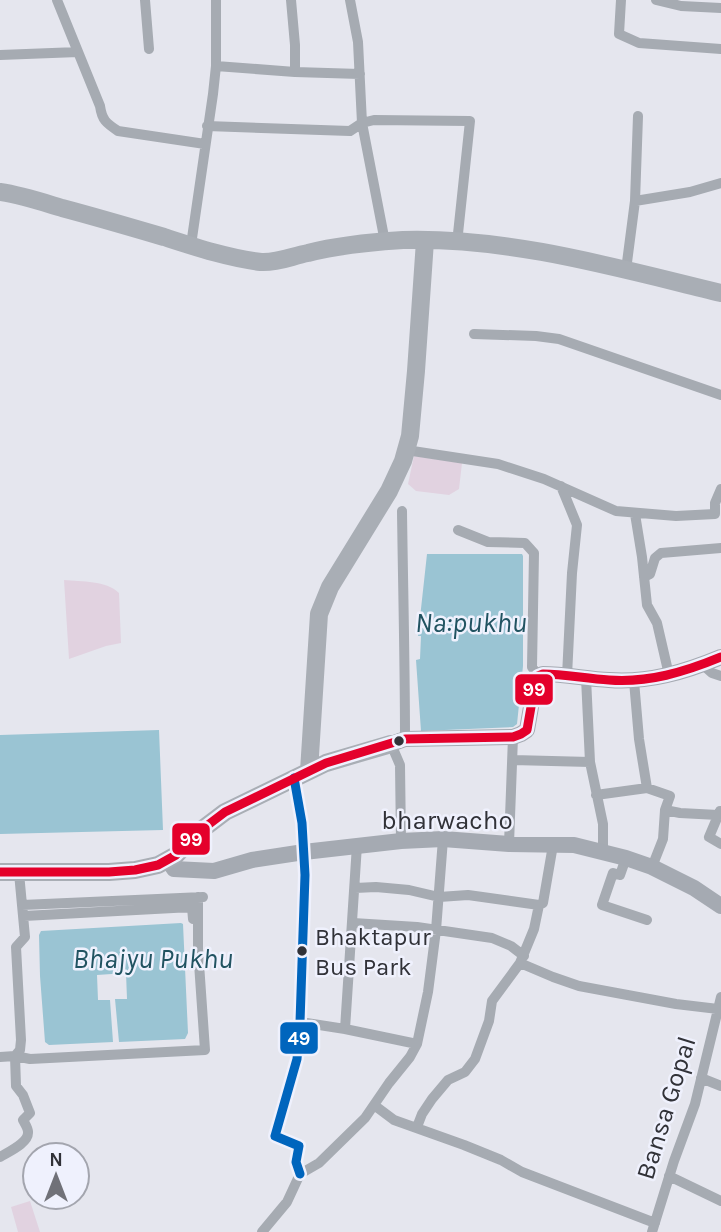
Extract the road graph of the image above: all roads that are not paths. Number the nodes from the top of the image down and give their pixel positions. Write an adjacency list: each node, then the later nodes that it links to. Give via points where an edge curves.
1 (57, 0): 12 (street)
2 (145, 0): 10 (street)
3 (216, 0): 14 (street)
4 (291, 0): 15 (street)
5 (350, 0): 16 (street)
6 (621, 0): 11 (street, via 619,34 639,43)
7 (656, 0): 8 (street)
8 (681, 3): 9 (street)
9 (721, 8)
10 (149, 49)
11 (721, 49)
12 (78, 52): 13 (street); 20 (street, via 106,123 118,131)
13 (0, 55)
14 (216, 66): 15 (street); 19 (street)
15 (295, 72): 16 (street)
16 (360, 74): 18 (street)
17 (638, 116): 23 (street)
18 (362, 123): 19 (street, via 350,131); 25 (street); 26 (street, via 470,121)
19 (207, 126): 20 (street)
20 (205, 144): 27 (street)
21 (721, 183): 23 (street)
22 (0, 192): 27 (main road)
23 (635, 201): 28 (street)
24 (425, 241): 25 (main road); 26 (main road); 32 (main road)
25 (385, 242): 27 (main road, via 268,262)
26 (457, 243): 28 (main road, via 536,251)
27 (191, 245)
28 (626, 270): 29 (main road)
29 (721, 293)
30 (474, 334): 31 (street, via 559,339)
31 (721, 395)
32 (407, 450): 33 (street, via 498,464); 53 (main road, via 389,491 330,587 319,614)
33 (561, 486): 36 (street, via 607,508); 45 (street, via 577,525)
34 (721, 489): 37 (street, via 715,503)
35 (402, 511): 50 (street, via 405,636)
36 (635, 514): 37 (street); 40 (street)
37 (718, 514)
38 (458, 530): 44 (street, via 488,542 525,543 534,552 532,667)
39 (721, 548): 40 (street, via 661,553)
40 (644, 577): 43 (street, via 647,605 657,623)
41 (721, 657): 42 (main road)
42 (703, 665): 43 (main road); 46 (street)
43 (669, 675): 48 (main road)
44 (538, 676): 45 (main road); 49 (main road, via 527,730)
45 (567, 676): 47 (main road)
46 (721, 676)
47 (586, 678): 48 (main road); 52 (street)
48 (634, 681): 54 (street)
49 (513, 737): 50 (main road); 51 (street)
50 (398, 742): 53 (main road, via 326,763); 59 (street)
51 (513, 760): 52 (street); 60 (street)
52 (590, 762): 55 (street)
53 (302, 775): 64 (street); 67 (main road, via 225,812)
54 (647, 788): 55 (street); 56 (street, via 670,796)
55 (596, 795): 65 (street)
56 (665, 810): 57 (street); 68 (street, via 663,839)
57 (720, 811): 61 (street, via 709,837)
58 (443, 839): 59 (main road, bharwacho); 60 (main road, bharwacho); 72 (street)
59 (401, 841): 62 (main road, bharwacho)
60 (509, 844): 63 (main road, bharwacho)
61 (721, 844)
62 (357, 845): 64 (main road, bharwacho); 71 (street)
63 (553, 845): 65 (main road, bharwacho); 73 (street, via 543,904)
64 (304, 852): 67 (main road, bharwacho, via 214,871 174,869); 83 (street)
65 (603, 852): 66 (main road, bharwacho)
66 (626, 858): 68 (main road, bharwacho); 76 (street, via 620,875 613,873 602,905)
67 (168, 860): 70 (main road, via 135,870)
68 (652, 867): 74 (main road, bharwacho)
69 (0, 872): 70 (main road)
70 (19, 873): 75 (street)
71 (355, 888): 72 (street, via 409,890); 77 (street)
72 (439, 897): 73 (street, via 468,895); 78 (street)
73 (539, 905): 80 (street)
74 (721, 906)
75 (23, 910): 79 (street, via 192,906); 79 (street, via 201,897); 86 (street, via 25,937 16,947 21,1040)
76 (647, 920)
77 (353, 923): 78 (street); 84 (street)
78 (436, 930): 80 (street, via 492,938 511,946); 85 (street)
79 (198, 949): 86 (street, via 205,1050)
80 (522, 960): 82 (street, via 579,986); 91 (street, via 492,1000 475,1059 465,1072 448,1080)
81 (721, 996): 82 (street, Bansa Gopal)
82 (718, 1009): 88 (street, Bansa Gopal)
83 (300, 1022): 84 (street); 93 (street, via 297,1059 275,1136 299,1146 296,1162)
84 (345, 1029): 85 (street)
85 (417, 1044): 90 (street)
86 (15, 1056): 87 (street); 92 (street, via 16,1086 30,1113 23,1120 28,1133)
87 (0, 1057)
88 (701, 1079): 89 (street); 94 (street, Bansa Gopal)
89 (721, 1086)
90 (374, 1105): 91 (street, via 394,1120); 93 (street, via 319,1163)
91 (417, 1127): 96 (street)
92 (0, 1157)
93 (300, 1174): 97 (street, via 286,1202)
94 (669, 1176): 95 (street); 96 (street, Bansa Gopal)
95 (721, 1201)
96 (653, 1228)
97 (262, 1232)

